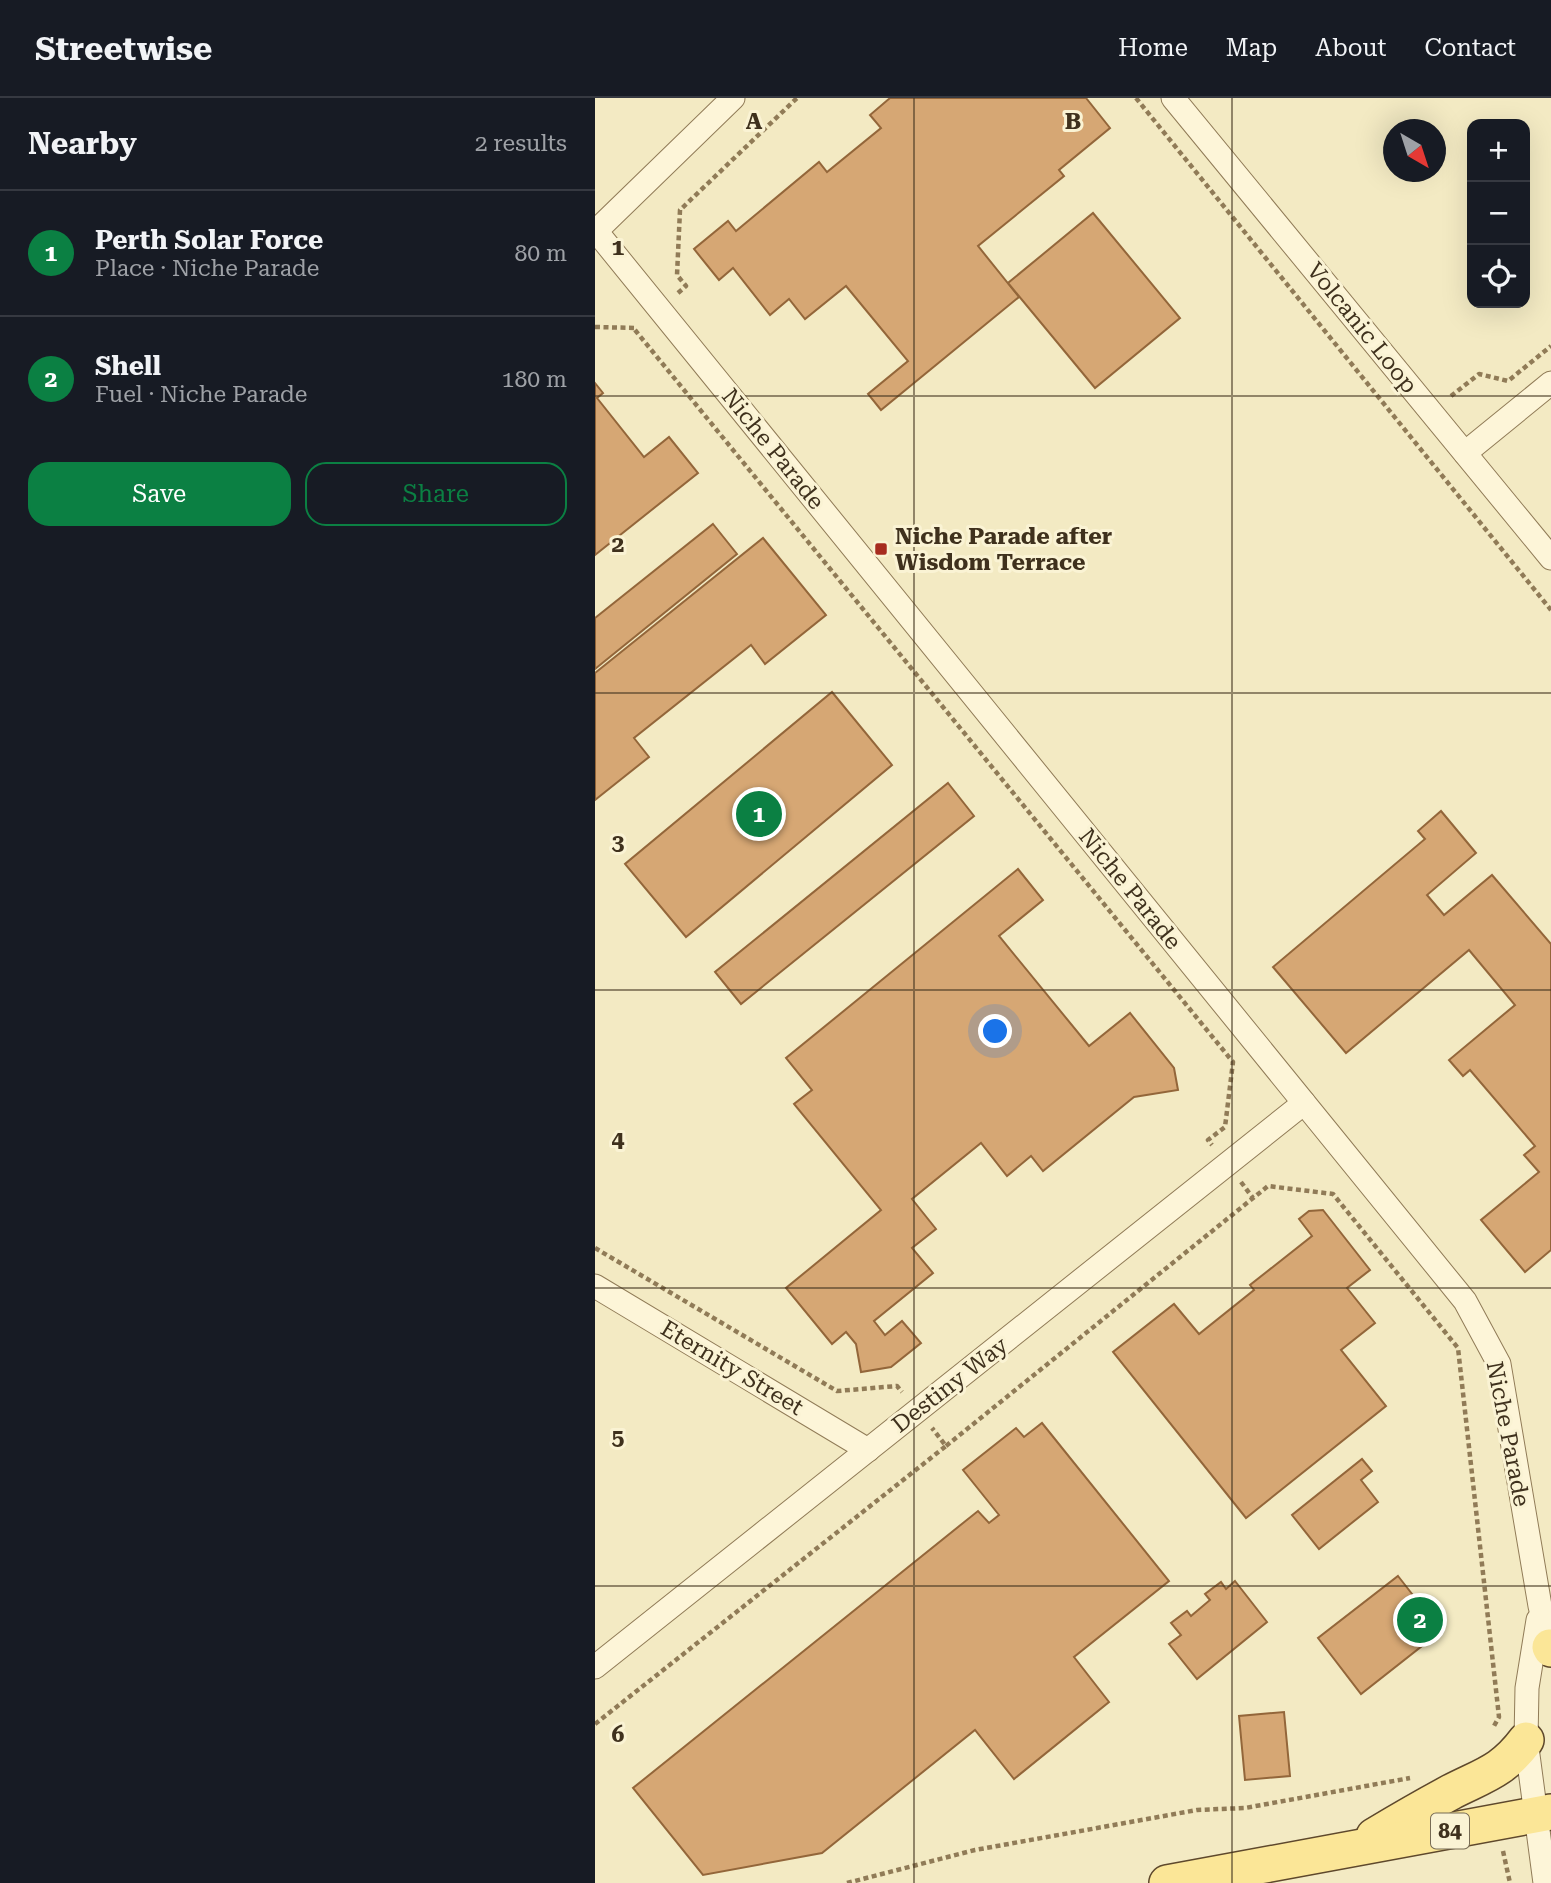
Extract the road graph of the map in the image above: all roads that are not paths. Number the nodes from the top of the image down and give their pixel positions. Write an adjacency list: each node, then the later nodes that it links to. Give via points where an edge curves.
1 (733, 98): 3 (street)
2 (1173, 98): 5 (street, Volcanic Loop)
3 (596, 231): 7 (street, Niche Parade)
4 (1551, 383): 5 (street)
5 (1465, 453): 6 (street, Volcanic Loop)
6 (1551, 558)
7 (1304, 1103): 9 (street, Destiny Way); 10 (street, Niche Parade, via 1465,1301 1499,1364)
8 (595, 1286): 9 (street, Eternity Street)
9 (868, 1450): 12 (street, Destiny Way)
10 (1540, 1606): 11 (street, Niche Parade); 13 (street, Niche Parade, via 1527,1688)
11 (1551, 1650)
12 (595, 1667)
13 (1525, 1740): 14 (street, Niche Parade); 15 (main road, via 1510,1760 1484,1765 1453,1791)
14 (1543, 1813): 15 (main road, 84); 17 (street, Niche Parade)
15 (1349, 1849): 16 (main road, 84)
16 (1167, 1883)
17 (1545, 1883)

